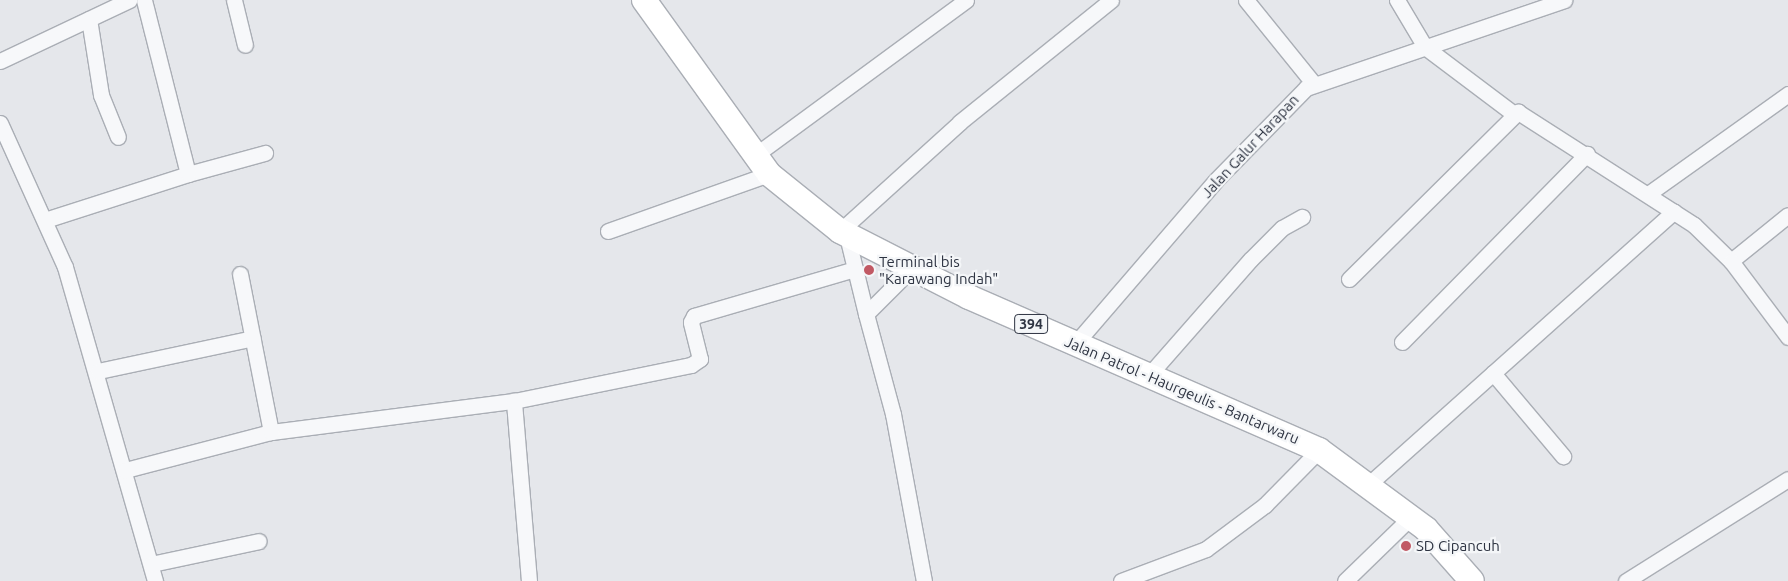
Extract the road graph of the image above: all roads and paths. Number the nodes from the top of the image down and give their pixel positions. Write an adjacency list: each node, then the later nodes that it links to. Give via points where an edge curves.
1 (128, 0): 10 (street)
2 (144, 0): 23 (street)
3 (234, 0): 12 (street)
4 (644, 0): 22 (main road, Jalan Patrol - Haurgeulis - Bantarwaru / 394)
5 (966, 0): 22 (street)
6 (1111, 0): 31 (street, via 960,122)
7 (1246, 0): 15 (street)
8 (1396, 0): 13 (street)
9 (1564, 0): 13 (street, Jalan Galur Harapan)
10 (104, 5): 11 (street)
11 (89, 19): 14 (street); 19 (street, via 101,95)
12 (245, 46)
13 (1425, 47): 15 (street, Jalan Galur Harapan); 17 (street)
14 (0, 61)
15 (1314, 84): 41 (street, Jalan Galur Harapan, via 1293,98 1216,180)
16 (1788, 94): 25 (street)
17 (1514, 114): 21 (street); 36 (street)
18 (0, 123): 29 (street)
19 (118, 137)
20 (265, 153): 23 (street)
21 (1586, 154): 25 (street); 40 (street)
22 (754, 156): 24 (main road, Jalan Patrol - Haurgeulis - Bantarwaru / 394)
23 (188, 174): 29 (street)
24 (769, 174): 30 (street); 31 (main road, Jalan Patrol - Haurgeulis - Bantarwaru / 394)
25 (1648, 194): 26 (street)
26 (1674, 211): 32 (street); 43 (street)
27 (1788, 215): 32 (street)
28 (1302, 217): 44 (street, via 1282,228 1251,259)
29 (46, 220): 42 (street)
30 (608, 230)
31 (843, 233): 33 (street); 34 (main road, Jalan Patrol - Haurgeulis - Bantarwaru / 394)
32 (1731, 261): 38 (street)
33 (855, 269): 37 (street); 45 (street, via 694,316 700,359 691,365)
34 (910, 270): 37 (street); 41 (main road, Jalan Patrol - Haurgeulis - Bantarwaru / 394)
35 (240, 274): 39 (street)
36 (1349, 279)
37 (866, 314): 57 (street, via 893,414)
38 (1788, 337)
39 (252, 338): 42 (street); 46 (street)
40 (1402, 342)
41 (1075, 344): 44 (main road, Jalan Patrol - Haurgeulis - Bantarwaru / 394)
42 (98, 371): 49 (street)
43 (1493, 373): 48 (street); 51 (street)
44 (1149, 375): 47 (main road, Jalan Patrol - Haurgeulis - Bantarwaru / 394)
45 (514, 401): 46 (street); 56 (street)
46 (271, 432): 49 (street)
47 (1319, 450): 51 (main road, Jalan Patrol - Haurgeulis - Bantarwaru / 394); 58 (street, via 1265,504 1206,549)
48 (1563, 456)
49 (125, 470): 54 (street)
50 (1788, 479): 61 (street)
51 (1369, 484): 52 (main road, Jalan Patrol - Haurgeulis - Bantarwaru / 394)
52 (1410, 517): 59 (street); 60 (main road, Jalan Patrol - Haurgeulis - Bantarwaru / 394, via 1442,543)
53 (259, 541): 54 (street)
54 (151, 564): 55 (street)
55 (155, 581)
56 (528, 581)
57 (924, 581)
58 (1121, 581)
59 (1345, 581)
60 (1472, 581)
61 (1626, 581)

